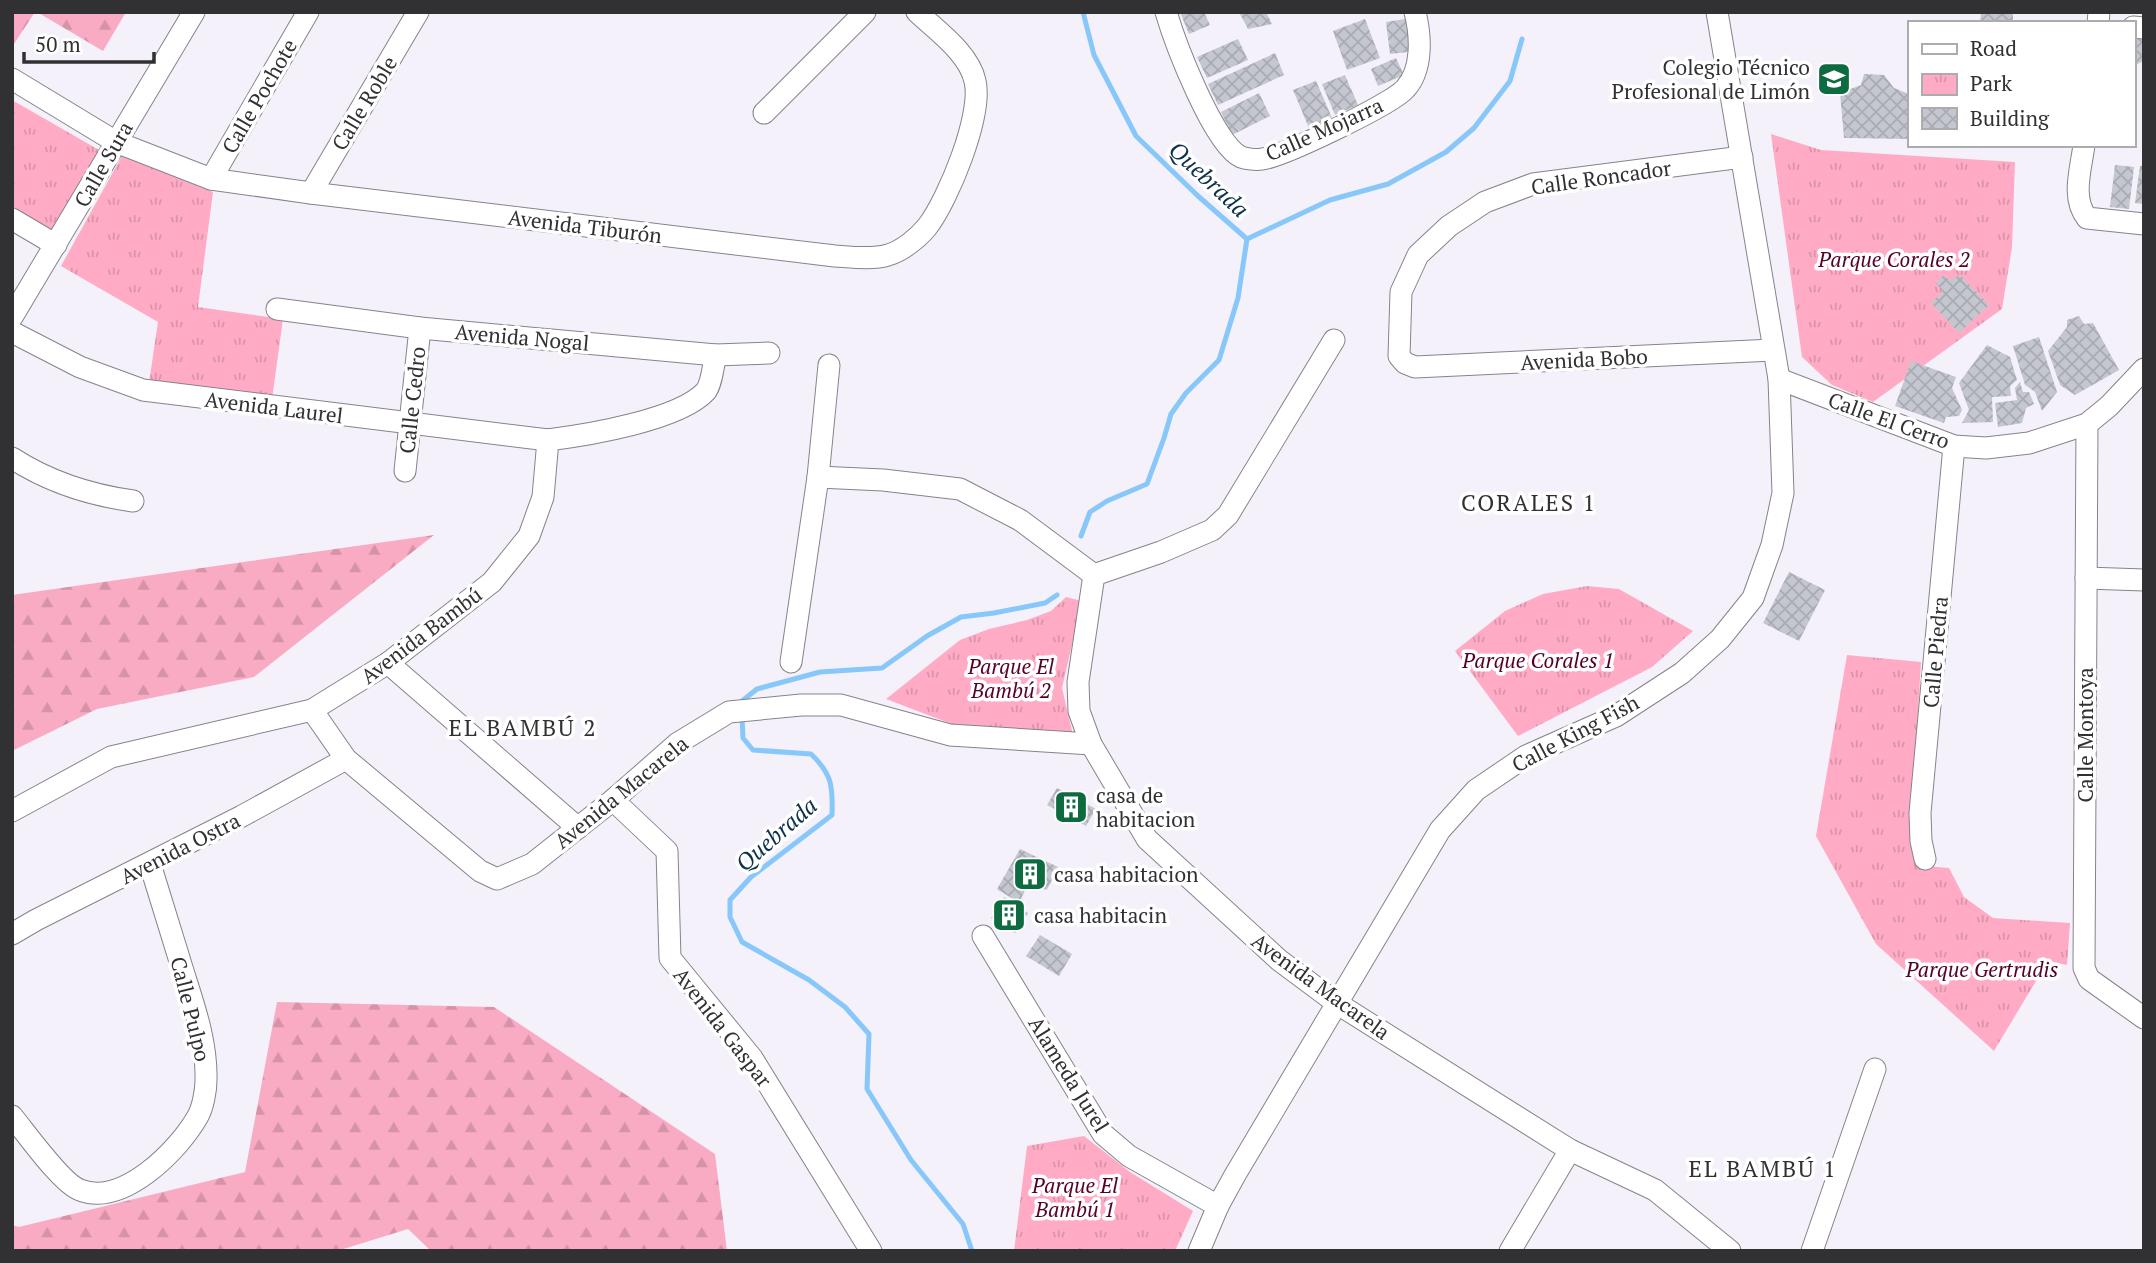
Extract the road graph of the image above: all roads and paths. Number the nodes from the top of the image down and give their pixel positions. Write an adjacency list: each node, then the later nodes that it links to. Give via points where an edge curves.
1 (194, 12): 11 (street, Calle Sura)
2 (307, 12): 14 (street, Calle Pochote)
3 (418, 12): 15 (street, Calle Roble)
4 (865, 12): 10 (street)
5 (917, 12): 15 (street, Avenida Tiburón, via 960,52 975,79 977,103 951,184 928,226 888,255 835,256)
6 (1166, 12): 7 (street, Calle Mojarra, via 1200,97 1227,147 1242,158 1264,159 1377,109 1406,88 1419,61)
7 (1415, 12)
8 (1717, 12): 13 (street, Calle King Fish)
9 (12, 79): 11 (street, Avenida Tiburón)
10 (764, 113)
11 (116, 142): 14 (street, Avenida Tiburón); 18 (street, Calle Sura)
12 (2084, 147): 17 (street, via 2077,199 2087,218)
13 (1742, 157): 24 (street, Calle King Fish); 27 (street, Calle Roncador, via 1533,184 1485,202 1449,226 1418,255 1401,292)
14 (211, 179): 15 (street, Avenida Tiburón)
15 (311, 193)
16 (12, 219): 18 (street)
17 (2144, 224)
18 (56, 245): 20 (street, Calle Sura)
19 (277, 309): 21 (street, Avenida Nogal)
20 (12, 317)
21 (420, 328): 26 (street, Avenida Nogal); 31 (street, Calle Cedro)
22 (12, 332): 31 (street, Avenida Laurel, via 80,367 143,390)
23 (1334, 340): 39 (street, via 1228,515 1212,530)
24 (1773, 350): 27 (street, Avenida Bobo, via 1415,367); 30 (street, Calle King Fish)
25 (769, 353): 26 (street, Avenida Nogal)
26 (716, 355): 33 (street, via 708,388 676,411)
27 (1399, 356)
28 (829, 365): 37 (street)
29 (2144, 369): 32 (street, Calle El Cerro)
30 (1779, 379): 34 (street, Calle El Cerro); 54 (street, Calle King Fish, via 1783,494 1772,545 1753,598 1720,639 1682,673 1616,716 1526,756 1476,790 1440,830)
31 (409, 424): 33 (street, Avenida Laurel); 36 (street, Calle Cedro)
32 (2087, 424): 34 (street, Calle El Cerro, via 2029,443); 40 (street, Calle Montoya)
33 (548, 440): 43 (street, Avenida Bambú, via 543,497 529,536 492,582)
34 (1954, 446): 50 (street, Calle Piedra, via 1920,813)
35 (12, 458): 38 (street, via 39,475 101,496)
36 (405, 471)
37 (818, 477): 39 (street, via 960,489 1020,520); 42 (street)
38 (133, 501)
39 (1094, 575): 45 (street, via 1078,682 1079,711)
40 (2086, 578): 41 (street); 55 (street, Calle Montoya, via 2084,968 2089,979)
41 (2144, 580)
42 (792, 662)
43 (388, 663): 44 (street, Avenida Bambú); 49 (street)
44 (312, 710): 46 (street, Avenida Macarela); 48 (street, Avenida Bambú, via 111,757)
45 (1091, 744): 47 (street, Avenida Macarela, via 950,735 841,705 729,712 678,743); 54 (street, Avenida Macarela, via 1147,839 1279,960)
46 (346, 759): 49 (street, Avenida Macarela, via 480,871 497,879 532,864); 51 (street, Avenida Ostra)
47 (613, 800): 49 (street, Avenida Macarela); 60 (street, Avenida Gaspar, via 667,851 670,958 752,1058)
48 (12, 811)
49 (578, 828)
50 (1925, 859)
51 (150, 864): 52 (street, Avenida Ostra); 57 (street, Calle Pulpo, via 205,1053 200,1114 142,1177 118,1191 92,1194 76,1189)
52 (12, 934)
53 (983, 936): 59 (street, Alameda Jurel, via 1103,1134 1129,1156)
54 (1338, 1004): 58 (street, Avenida Macarela); 59 (street, Calle King Fish)
55 (2144, 1018)
56 (1875, 1069): 64 (street)
57 (12, 1116)
58 (1570, 1150): 62 (street); 63 (street, Avenida Macarela, via 1655,1190)
59 (1218, 1206): 61 (street, Calle King Fish)
60 (871, 1251)
61 (1199, 1251)
62 (1510, 1251)
63 (1730, 1251)
64 (1811, 1251)

